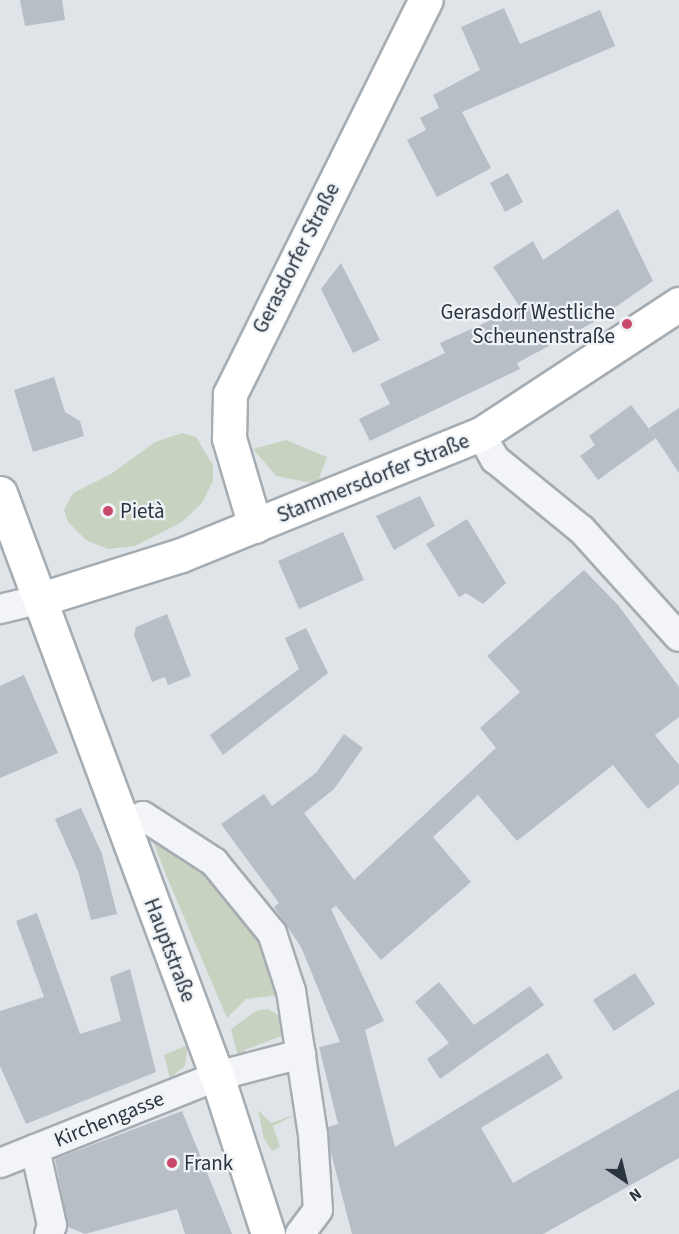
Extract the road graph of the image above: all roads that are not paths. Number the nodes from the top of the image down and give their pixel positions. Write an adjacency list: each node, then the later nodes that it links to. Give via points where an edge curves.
1 (426, 0): 5 (main road, Gerasdorfer Straße, via 230,394 229,438)
2 (679, 304): 3 (main road, Stammersdorfer Straße)
3 (481, 434): 5 (main road, Stammersdorfer Straße); 8 (street, via 495,459 582,530)
4 (0, 494): 6 (main road, Hauptstraße)
5 (255, 526): 6 (main road, Stammersdorfer Straße, via 90,587)
6 (41, 599): 7 (street); 9 (main road, Hauptstraße)
7 (0, 609)
8 (679, 637)
9 (121, 824): 10 (street, via 143,816 214,862 272,933 291,991); 11 (main road, Hauptstraße)
10 (301, 1054): 11 (street); 16 (street, via 318,1210)
11 (217, 1076): 12 (street, Kirchengasse); 15 (main road, Hauptstraße)
12 (35, 1149): 13 (street, Kirchengasse); 14 (street, via 52,1225)
13 (0, 1163)
14 (49, 1234)
15 (268, 1234)
16 (300, 1234)

